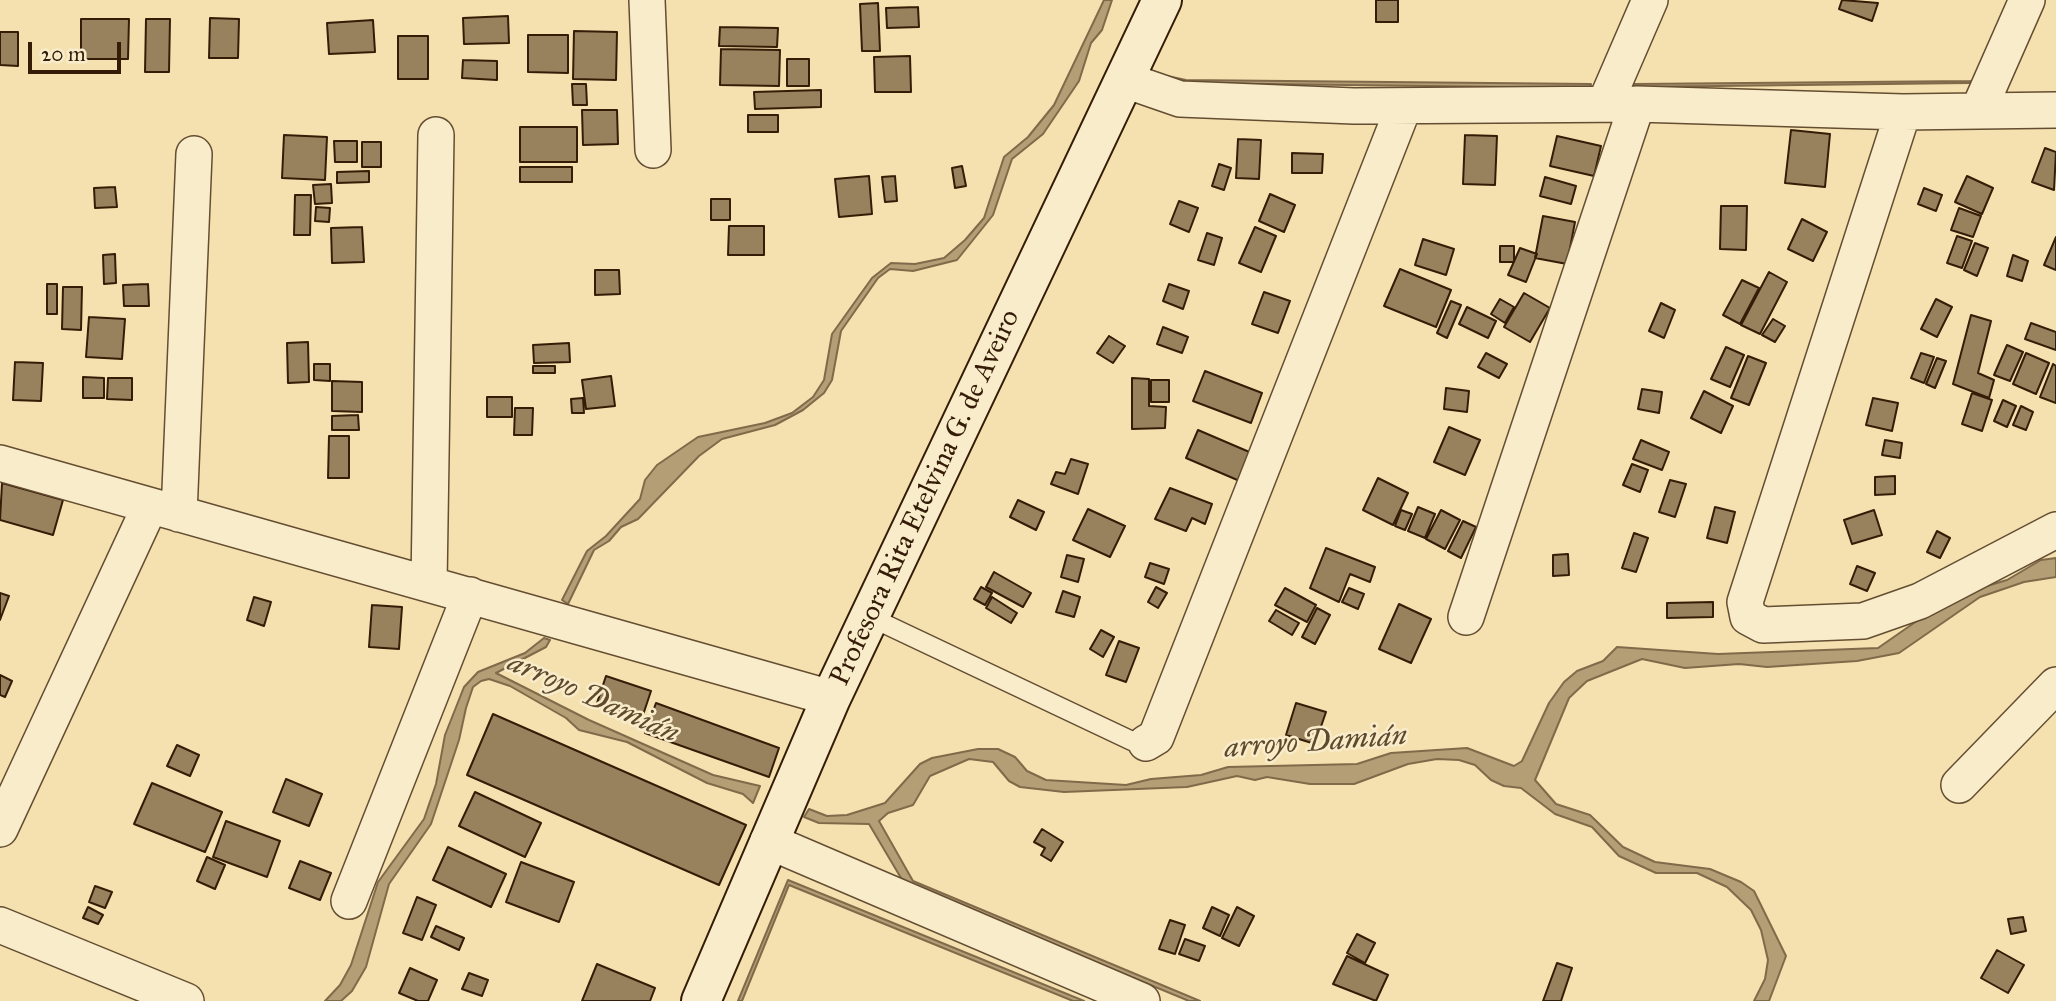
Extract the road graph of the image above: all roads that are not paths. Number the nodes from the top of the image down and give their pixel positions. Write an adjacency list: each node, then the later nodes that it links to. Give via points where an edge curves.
1 (647, 0): 12 (street)
2 (1162, 0): 5 (street, Profesora Rita Etelvina G. de Aveiro)
3 (1650, 0): 6 (street)
4 (2027, 0): 8 (street)
5 (1125, 80): 7 (street, via 1180,99); 19 (street, Profesora Rita Etelvina G. de Aveiro)
6 (1621, 104): 7 (street); 10 (street); 20 (street)
7 (1404, 106): 23 (street, via 1156,737)
8 (1979, 109): 9 (street); 10 (street)
9 (2056, 110)
10 (1903, 112): 16 (street, via 1745,602 1748,617 1763,625 1863,621 1920,601)
11 (436, 135): 17 (street)
12 (653, 150)
13 (194, 153): 15 (street)
14 (0, 463): 15 (street)
15 (164, 510): 17 (street); 25 (street)
16 (2056, 530)
17 (429, 584): 18 (street)
18 (470, 594): 22 (street); 27 (street)
19 (870, 617): 22 (street, Profesora Rita Etelvina G. de Aveiro); 23 (lane, via 1132,741)
20 (1466, 617)
21 (2056, 685): 24 (street)
22 (831, 698): 26 (street, Profesora Rita Etelvina G. de Aveiro)
23 (1146, 743)
24 (1959, 785)
25 (0, 830)
26 (771, 834): 30 (street, Profesora Rita Etelvina G. de Aveiro); 31 (street)
27 (349, 901)
28 (0, 925): 29 (street)
29 (187, 1001)
30 (702, 1001)
31 (1142, 1001)

